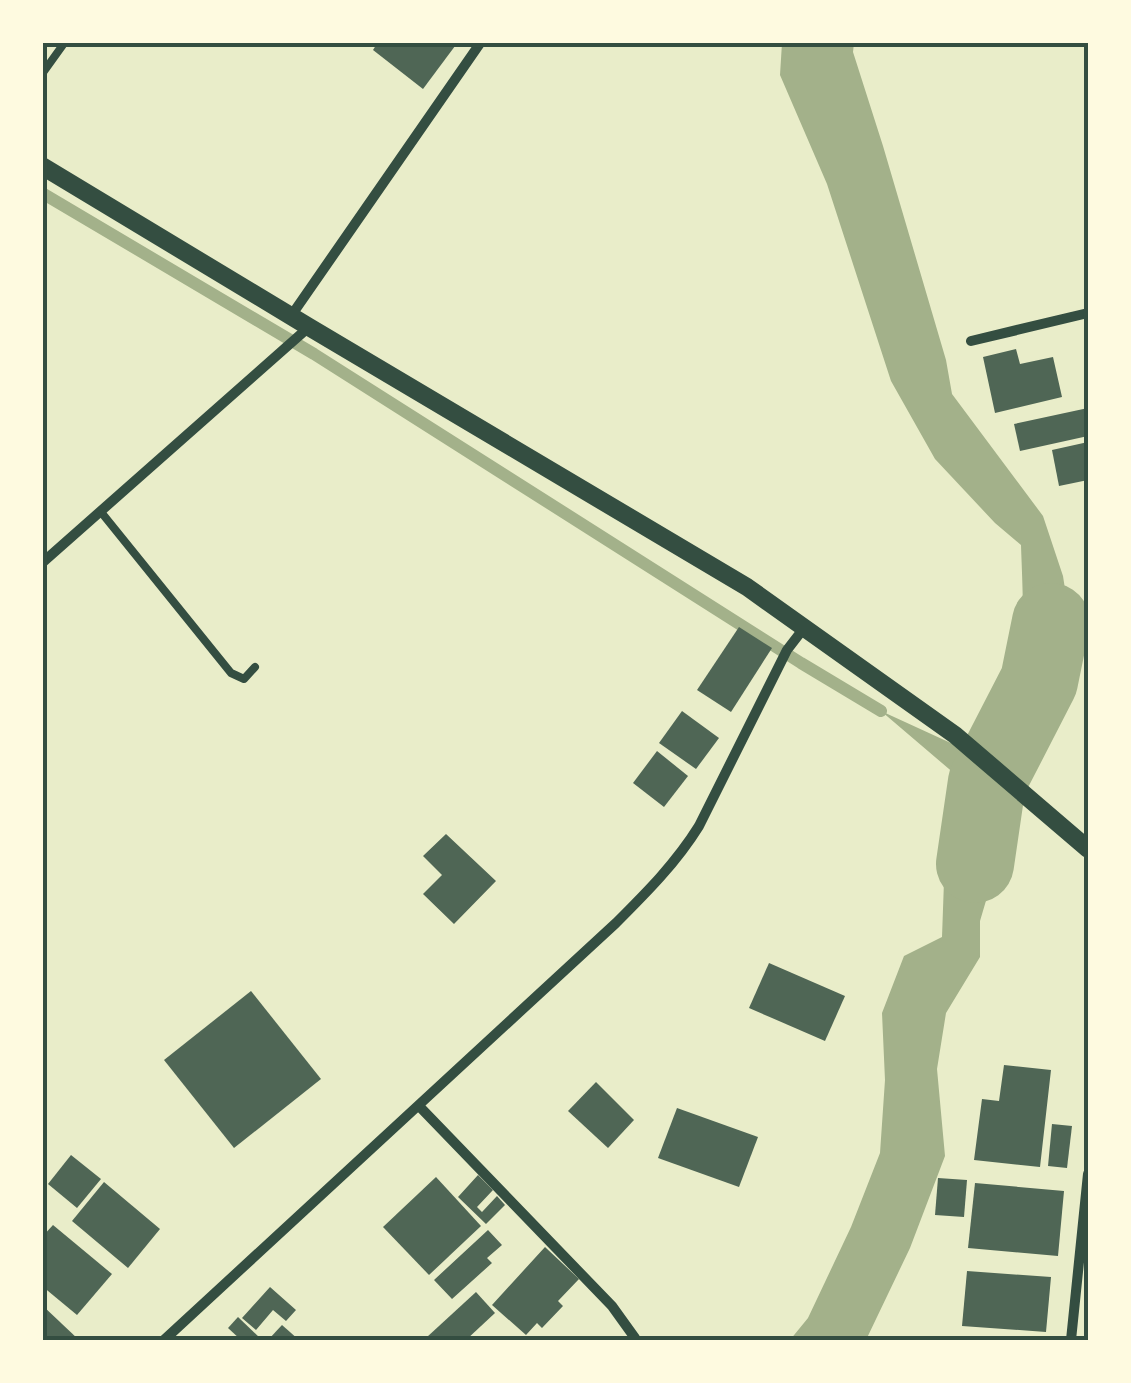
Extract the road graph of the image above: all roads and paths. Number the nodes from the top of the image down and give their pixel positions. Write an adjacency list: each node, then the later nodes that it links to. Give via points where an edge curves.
1 (65, 42): 3 (lane)
2 (481, 42): 6 (street)
3 (42, 74)
4 (42, 166): 6 (street)
5 (1088, 313): 8 (street)
6 (291, 316): 7 (street)
7 (303, 333): 9 (street); 11 (street, via 747,587)
8 (972, 342)
9 (101, 512): 10 (street); 12 (lane, via 231,672 244,679)
10 (42, 563)
11 (804, 628): 13 (street, via 956,735); 14 (street, via 673,865)
12 (256, 667)
13 (1088, 849)
14 (418, 1106): 16 (street); 17 (street, via 612,1306)
15 (1088, 1174): 18 (street)
16 (164, 1340)
17 (634, 1340)
18 (1072, 1340)

